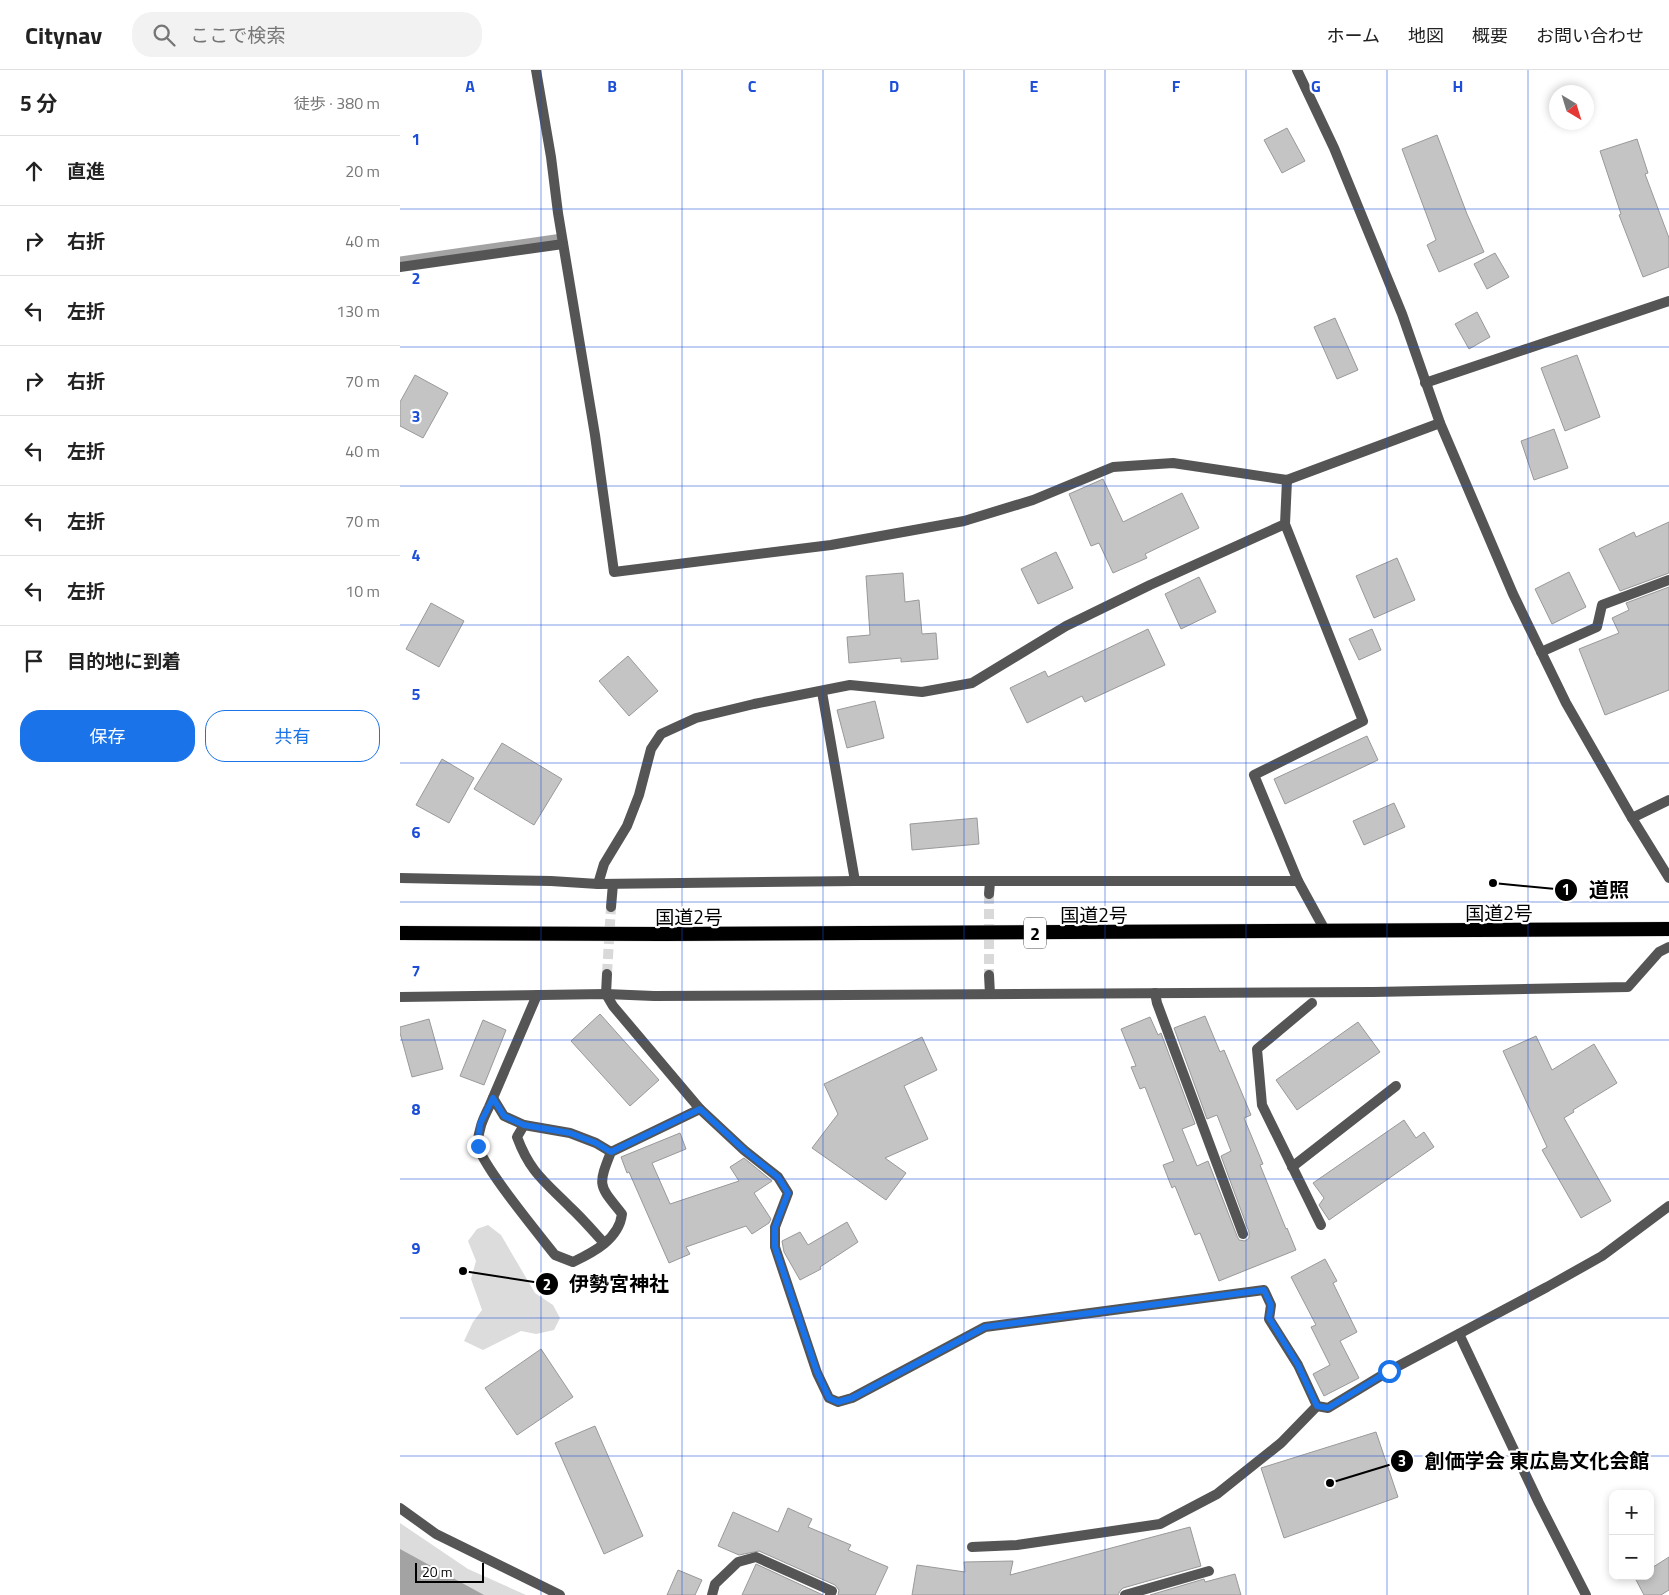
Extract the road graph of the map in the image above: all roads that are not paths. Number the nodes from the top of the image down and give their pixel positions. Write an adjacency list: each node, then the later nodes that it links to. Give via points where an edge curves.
1 (536, 70): 3 (street)
2 (1297, 70): 6 (street, via 1334,148 1402,314)
3 (563, 244): 4 (street); 8 (street, via 614,572 831,545 964,521 1033,500 1113,467 1173,463)
4 (400, 267)
5 (1669, 300): 6 (street)
6 (1425, 383): 7 (street)
7 (1440, 423): 8 (street); 11 (street, via 1512,594)
8 (1287, 480): 9 (street)
9 (1285, 524): 12 (street, via 1075,622 972,683 922,692 850,685); 18 (street, via 1363,721 1254,775)
10 (1669, 580): 11 (street, via 1602,606 1597,626)
11 (1541, 652): 14 (street, via 1566,703)
12 (822, 692): 17 (street); 20 (street, via 696,718 661,734 651,749 627,826 604,864)
13 (1669, 800): 14 (street)
14 (1632, 818): 16 (street)
15 (400, 878): 20 (street)
16 (1669, 878)
17 (855, 881): 19 (street); 21 (street)
18 (1298, 881): 19 (street); 25 (street)
19 (990, 882): 22 (street)
20 (598, 884): 21 (street)
21 (613, 884): 23 (street)
22 (989, 894)
23 (611, 907)
24 (1669, 929): 25 (highway, 国道2号 / 2)
25 (1326, 932): 26 (highway, 国道2号 / 2)
26 (400, 933)
27 (1669, 947): 30 (street, via 1659,952 1628,987)
28 (607, 974): 31 (street)
29 (990, 975): 32 (street)
30 (1155, 993): 32 (street); 44 (street)
31 (606, 994): 32 (street); 33 (street); 38 (street)
32 (990, 994)
33 (536, 995): 34 (street); 37 (street)
34 (400, 996)
35 (1312, 1003): 41 (street, via 1257,1049 1262,1104)
36 (1396, 1086): 41 (street)
37 (493, 1098): 39 (street, via 504,1116); 45 (street, via 480,1124 478,1146 486,1164 555,1255 573,1262 591,1254)
38 (700, 1109): 40 (street); 47 (street, via 778,1177 788,1193 775,1227 775,1247 817,1372 829,1398 838,1402 852,1398 985,1327 1264,1290 1271,1305 1269,1318 1298,1365)
39 (524, 1125): 40 (street, via 570,1133); 45 (street, via 517,1137 525,1157 542,1181)
40 (611, 1152): 45 (street, via 601,1178 606,1194 622,1214 613,1236)
41 (1292, 1167): 43 (street)
42 (1669, 1206): 46 (street, via 1602,1256)
43 (1321, 1225)
44 (1243, 1234)
45 (604, 1243)
46 (1459, 1334): 47 (street, via 1328,1408); 55 (street)
47 (1317, 1406): 49 (street, via 1281,1443 1217,1494 1160,1524 1017,1545)
48 (400, 1508): 51 (street, via 436,1534)
49 (972, 1547)
50 (1209, 1571): 54 (street)
51 (560, 1595)
52 (712, 1595): 53 (street, via 715,1584 738,1562 756,1557 832,1591)
53 (830, 1595)
54 (1125, 1595)
55 (1586, 1595)

